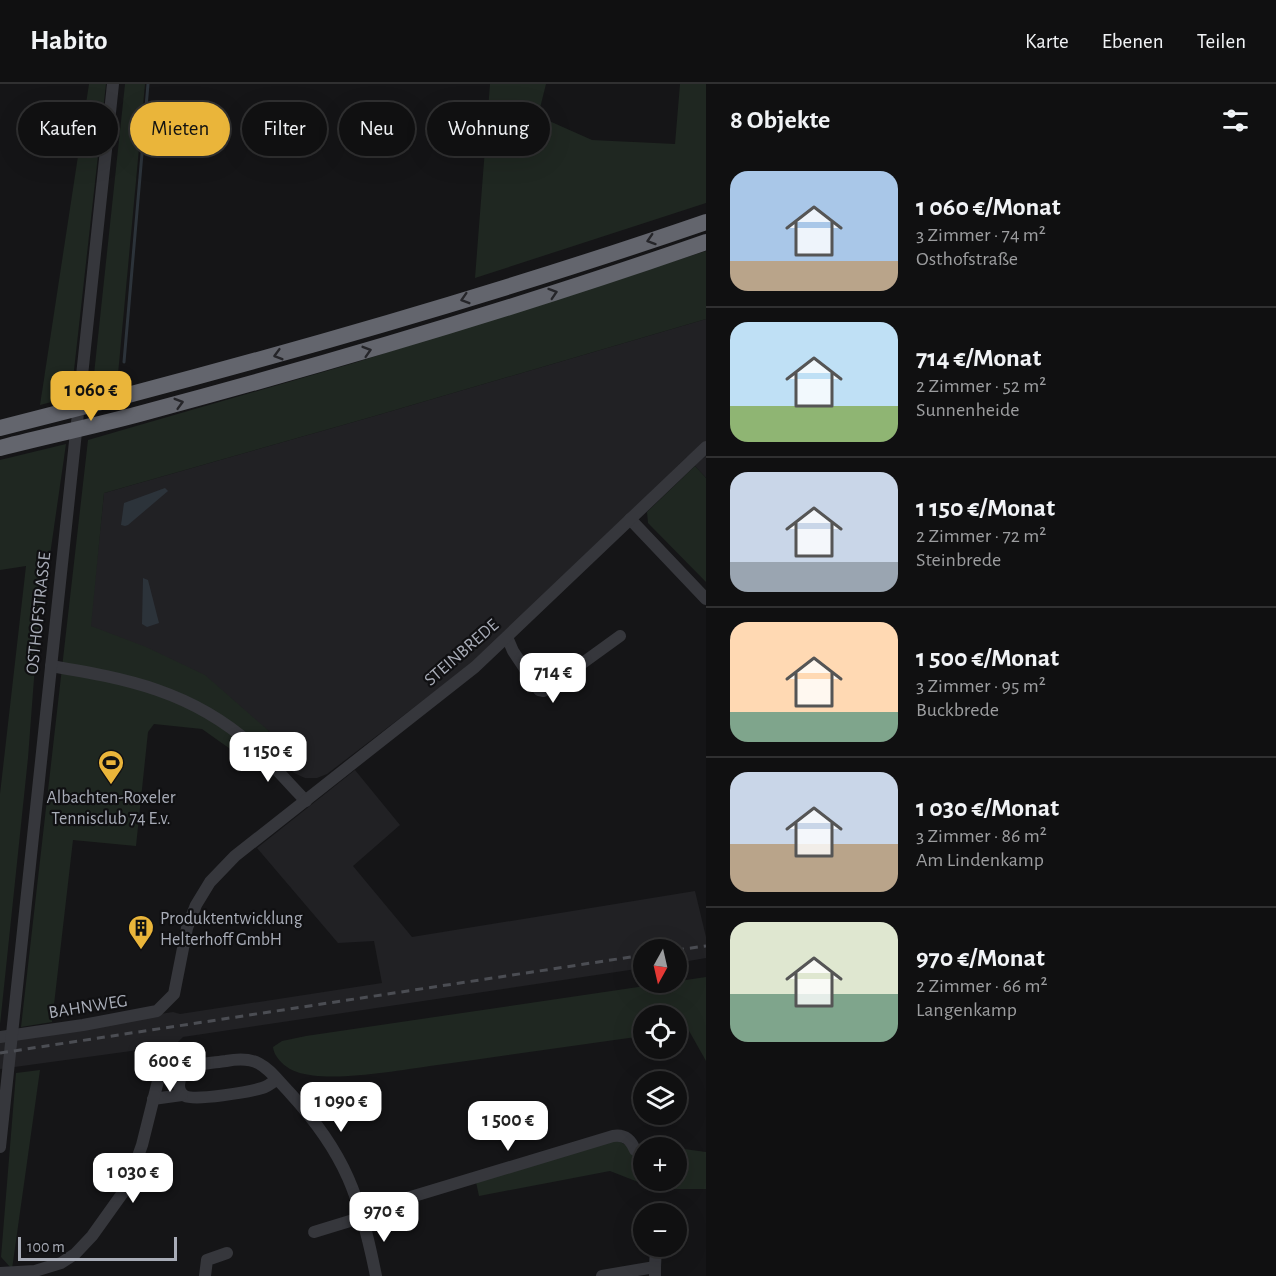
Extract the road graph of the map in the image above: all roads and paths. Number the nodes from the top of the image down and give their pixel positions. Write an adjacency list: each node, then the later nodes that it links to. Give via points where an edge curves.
1 (112, 84): 11 (street, OSTHOFSTRASSE)
2 (706, 222): 4 (highway, one-way to 4, via 344,336)
3 (706, 242): 6 (highway, one-way to 3, via 350,356)
4 (0, 428)
5 (706, 447): 7 (street, STEINBREDE)
6 (0, 448)
7 (630, 519): 8 (street); 10 (street, STEINBREDE)
8 (706, 599)
9 (620, 636): 10 (street, via 544,692 539,690)
10 (507, 637): 12 (street, STEINBREDE, via 475,667)
11 (51, 666): 12 (street, via 158,689 194,706 252,745); 20 (street, OSTHOFSTRASSE)
12 (306, 801): 13 (street, STEINBREDE, via 235,856 210,882 189,920)
13 (174, 994): 14 (street, BAHNWEG, via 157,1011 141,1015)
14 (0, 1037)
15 (161, 1069): 18 (street)
16 (277, 1079): 17 (street, via 252,1091 197,1098); 17 (street, via 253,1060 239,1058 188,1068 180,1075); 21 (street, via 328,1139 343,1163)
17 (182, 1095): 18 (street)
18 (153, 1099): 26 (street, via 127,1187 75,1254)
19 (633, 1145): 21 (street, via 628,1138 613,1136)
20 (0, 1147)
21 (362, 1214): 22 (street); 28 (street)
22 (315, 1232)
23 (227, 1253): 27 (street, via 207,1260)
24 (656, 1271): 29 (street)
25 (0, 1273): 26 (street)
26 (36, 1274)
27 (205, 1276)
28 (376, 1276)
29 (602, 1276)

